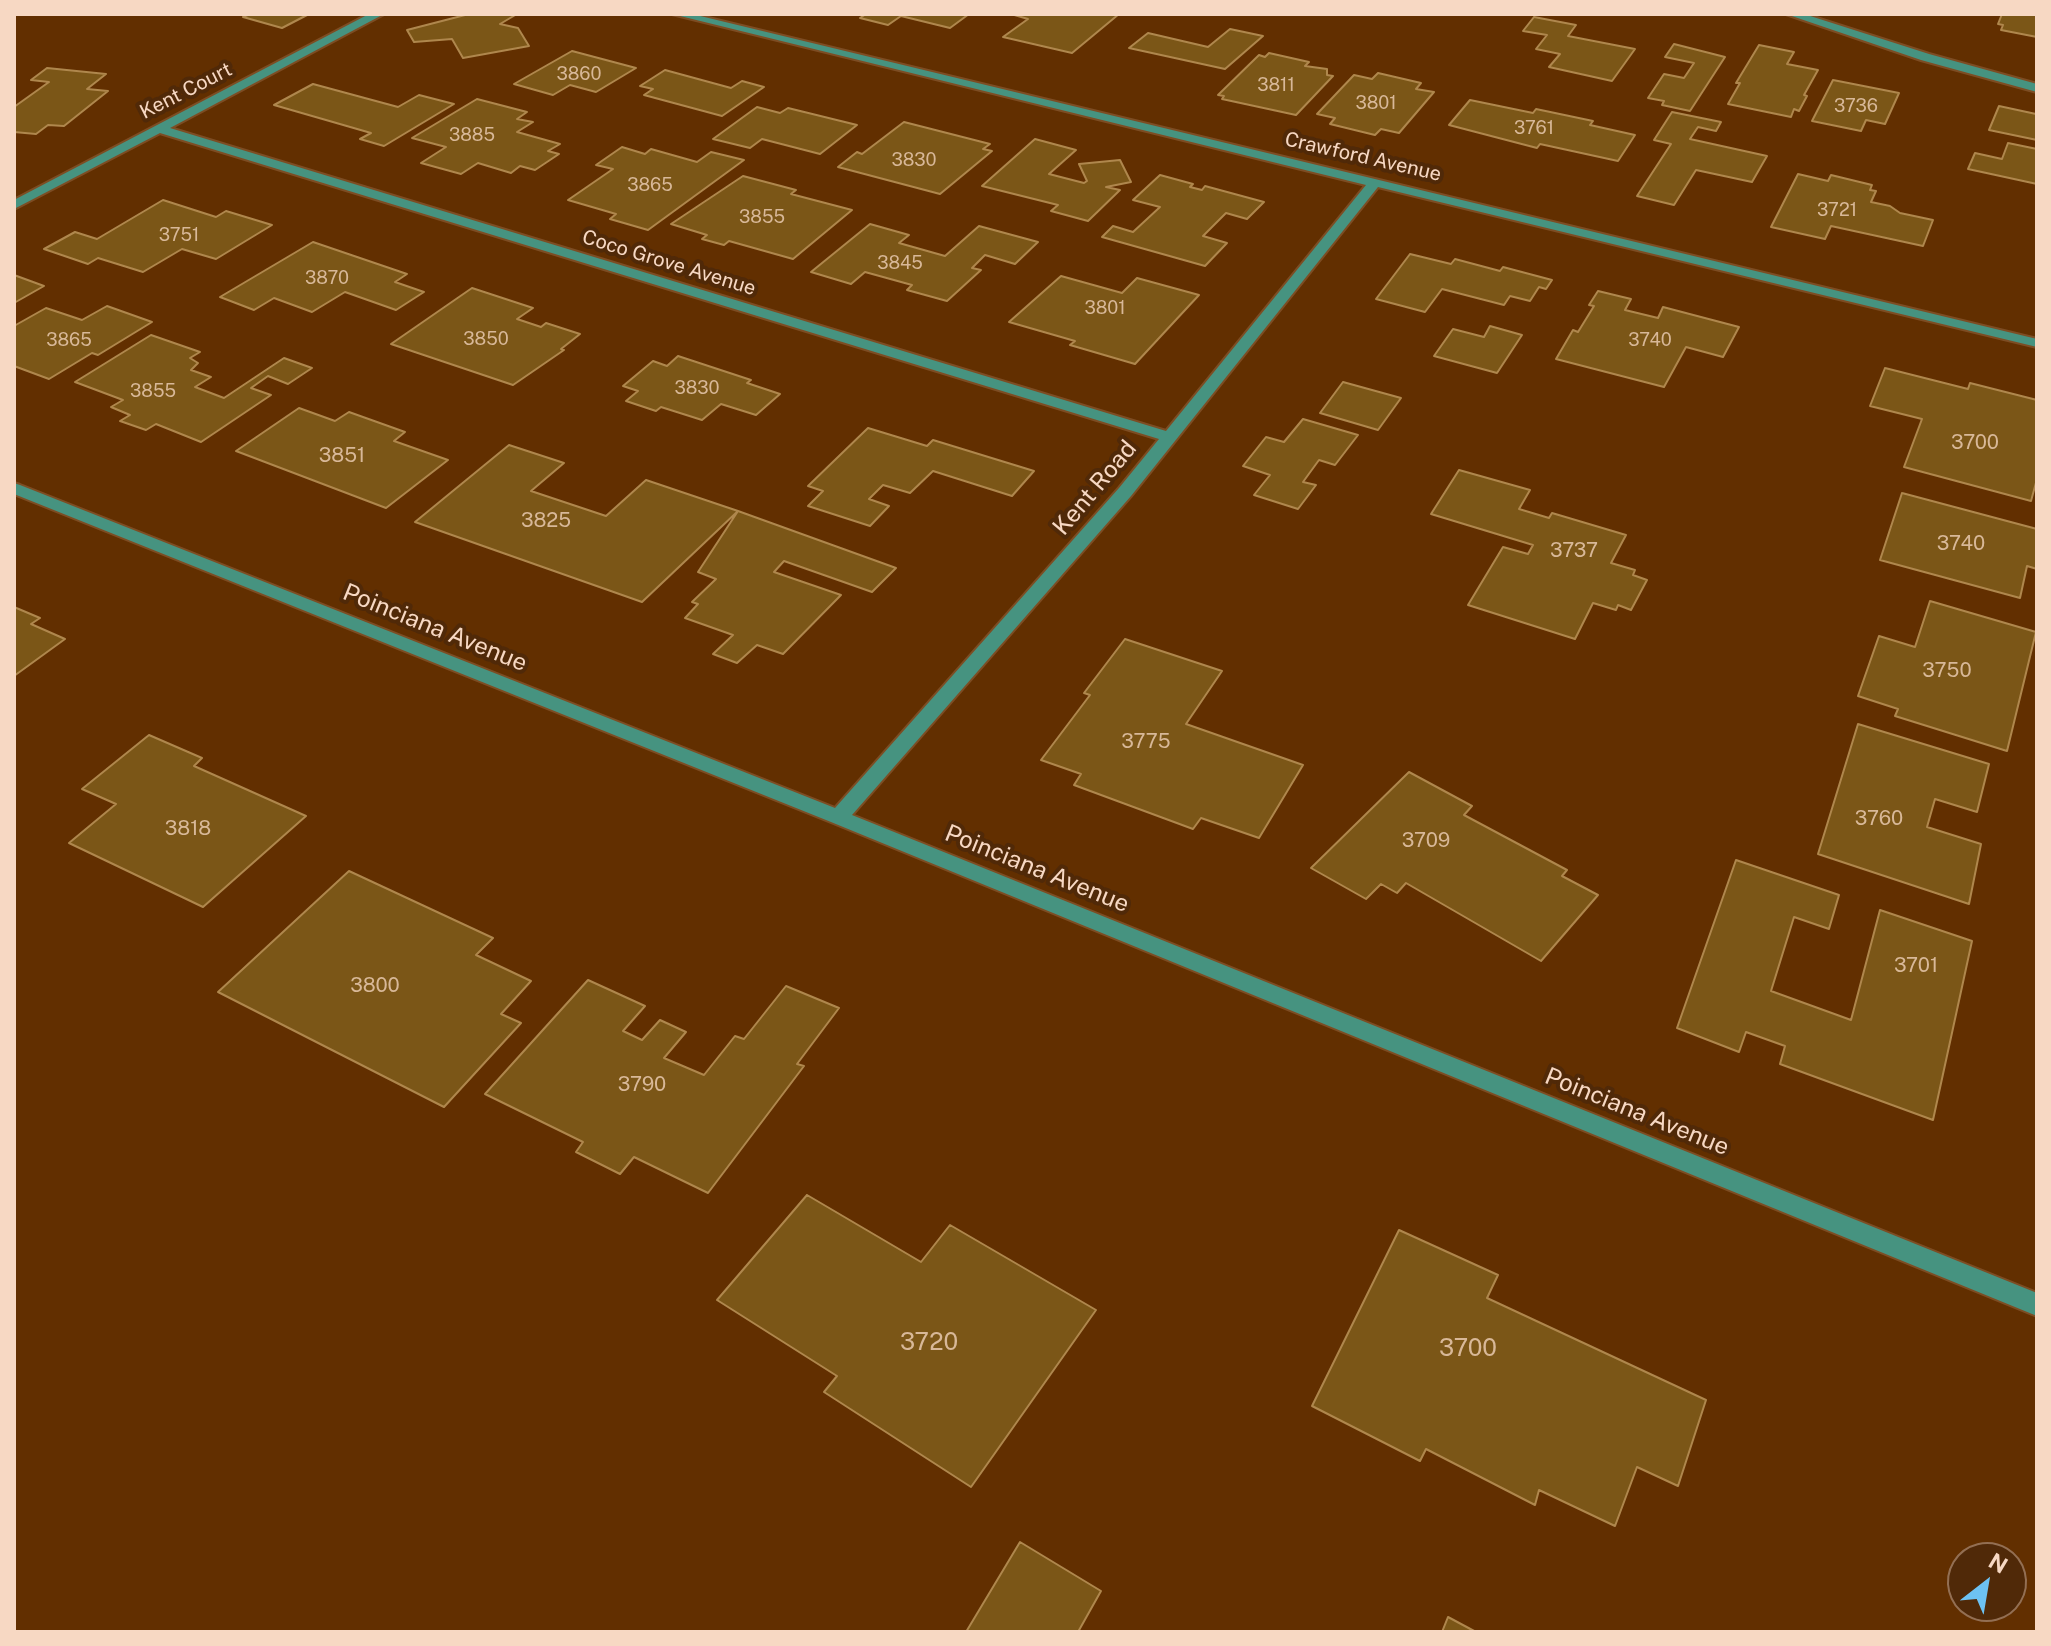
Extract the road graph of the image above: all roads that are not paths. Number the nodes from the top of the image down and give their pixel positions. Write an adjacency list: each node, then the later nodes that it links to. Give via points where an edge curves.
1 (378, 14): 5 (street, Kent Court)
2 (678, 14): 6 (street, Crawford Avenue)
3 (1792, 14): 4 (street)
4 (2037, 88)
5 (156, 128): 7 (street, Kent Court); 9 (street, Coco Grove Avenue)
6 (1376, 181): 8 (street, Crawford Avenue); 9 (street, Kent Road)
7 (14, 205)
8 (2037, 343)
9 (1169, 437): 11 (street, Kent Road)
10 (14, 488): 11 (street, Poinciana Avenue)
11 (838, 817): 12 (street, Poinciana Avenue)
12 (2037, 1305)

